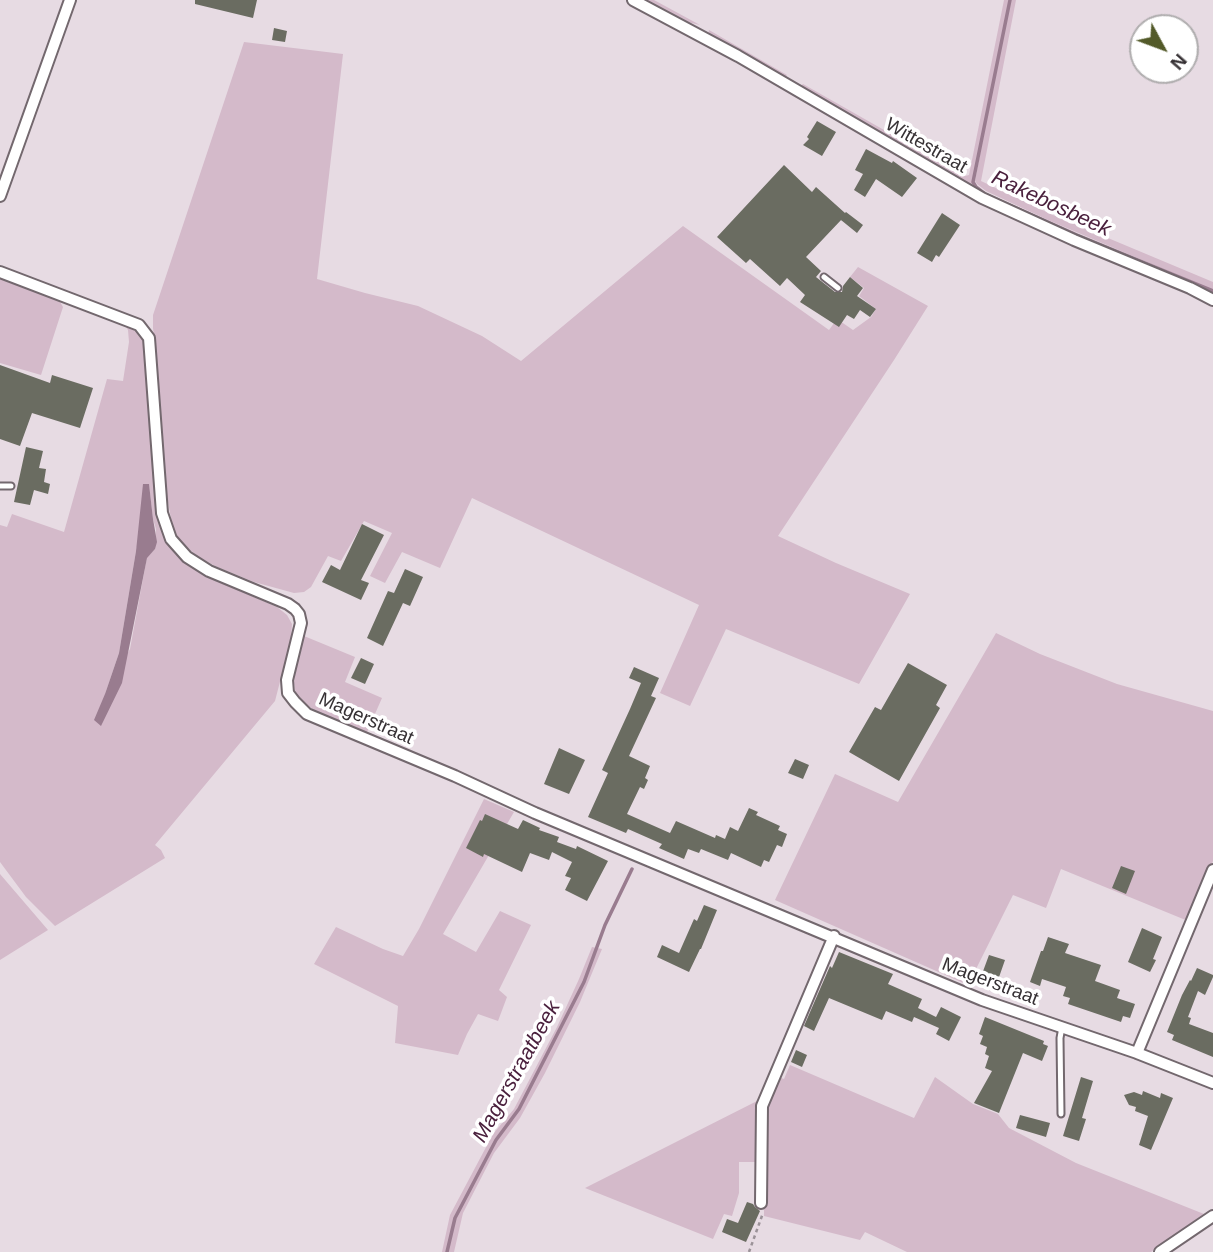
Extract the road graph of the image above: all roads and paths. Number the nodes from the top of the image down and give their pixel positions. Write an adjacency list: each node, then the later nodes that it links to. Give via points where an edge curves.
1 (70, 0): 3 (street)
2 (633, 0): 7 (street, Wittestraat, via 982,198)
3 (0, 196)
4 (0, 272): 11 (street, Magerstraat, via 139,325 149,338 162,513 170,539 187,557 209,570 288,604 299,614 288,693 307,714)
5 (824, 277): 6 (lane)
6 (838, 288)
7 (1213, 300)
8 (0, 486): 9 (lane)
9 (11, 486)
10 (1213, 870): 13 (street)
11 (834, 936): 12 (street, Magerstraat, via 982,1000); 16 (street, via 762,1106)
12 (1062, 1027): 13 (street, Magerstraat); 15 (lane)
13 (1137, 1053): 14 (street, Magerstraat)
14 (1213, 1083)
15 (1061, 1114)
16 (761, 1203): 18 (path, via 763,1216)
17 (1213, 1216): 19 (street)
18 (749, 1252)
19 (1160, 1252)

